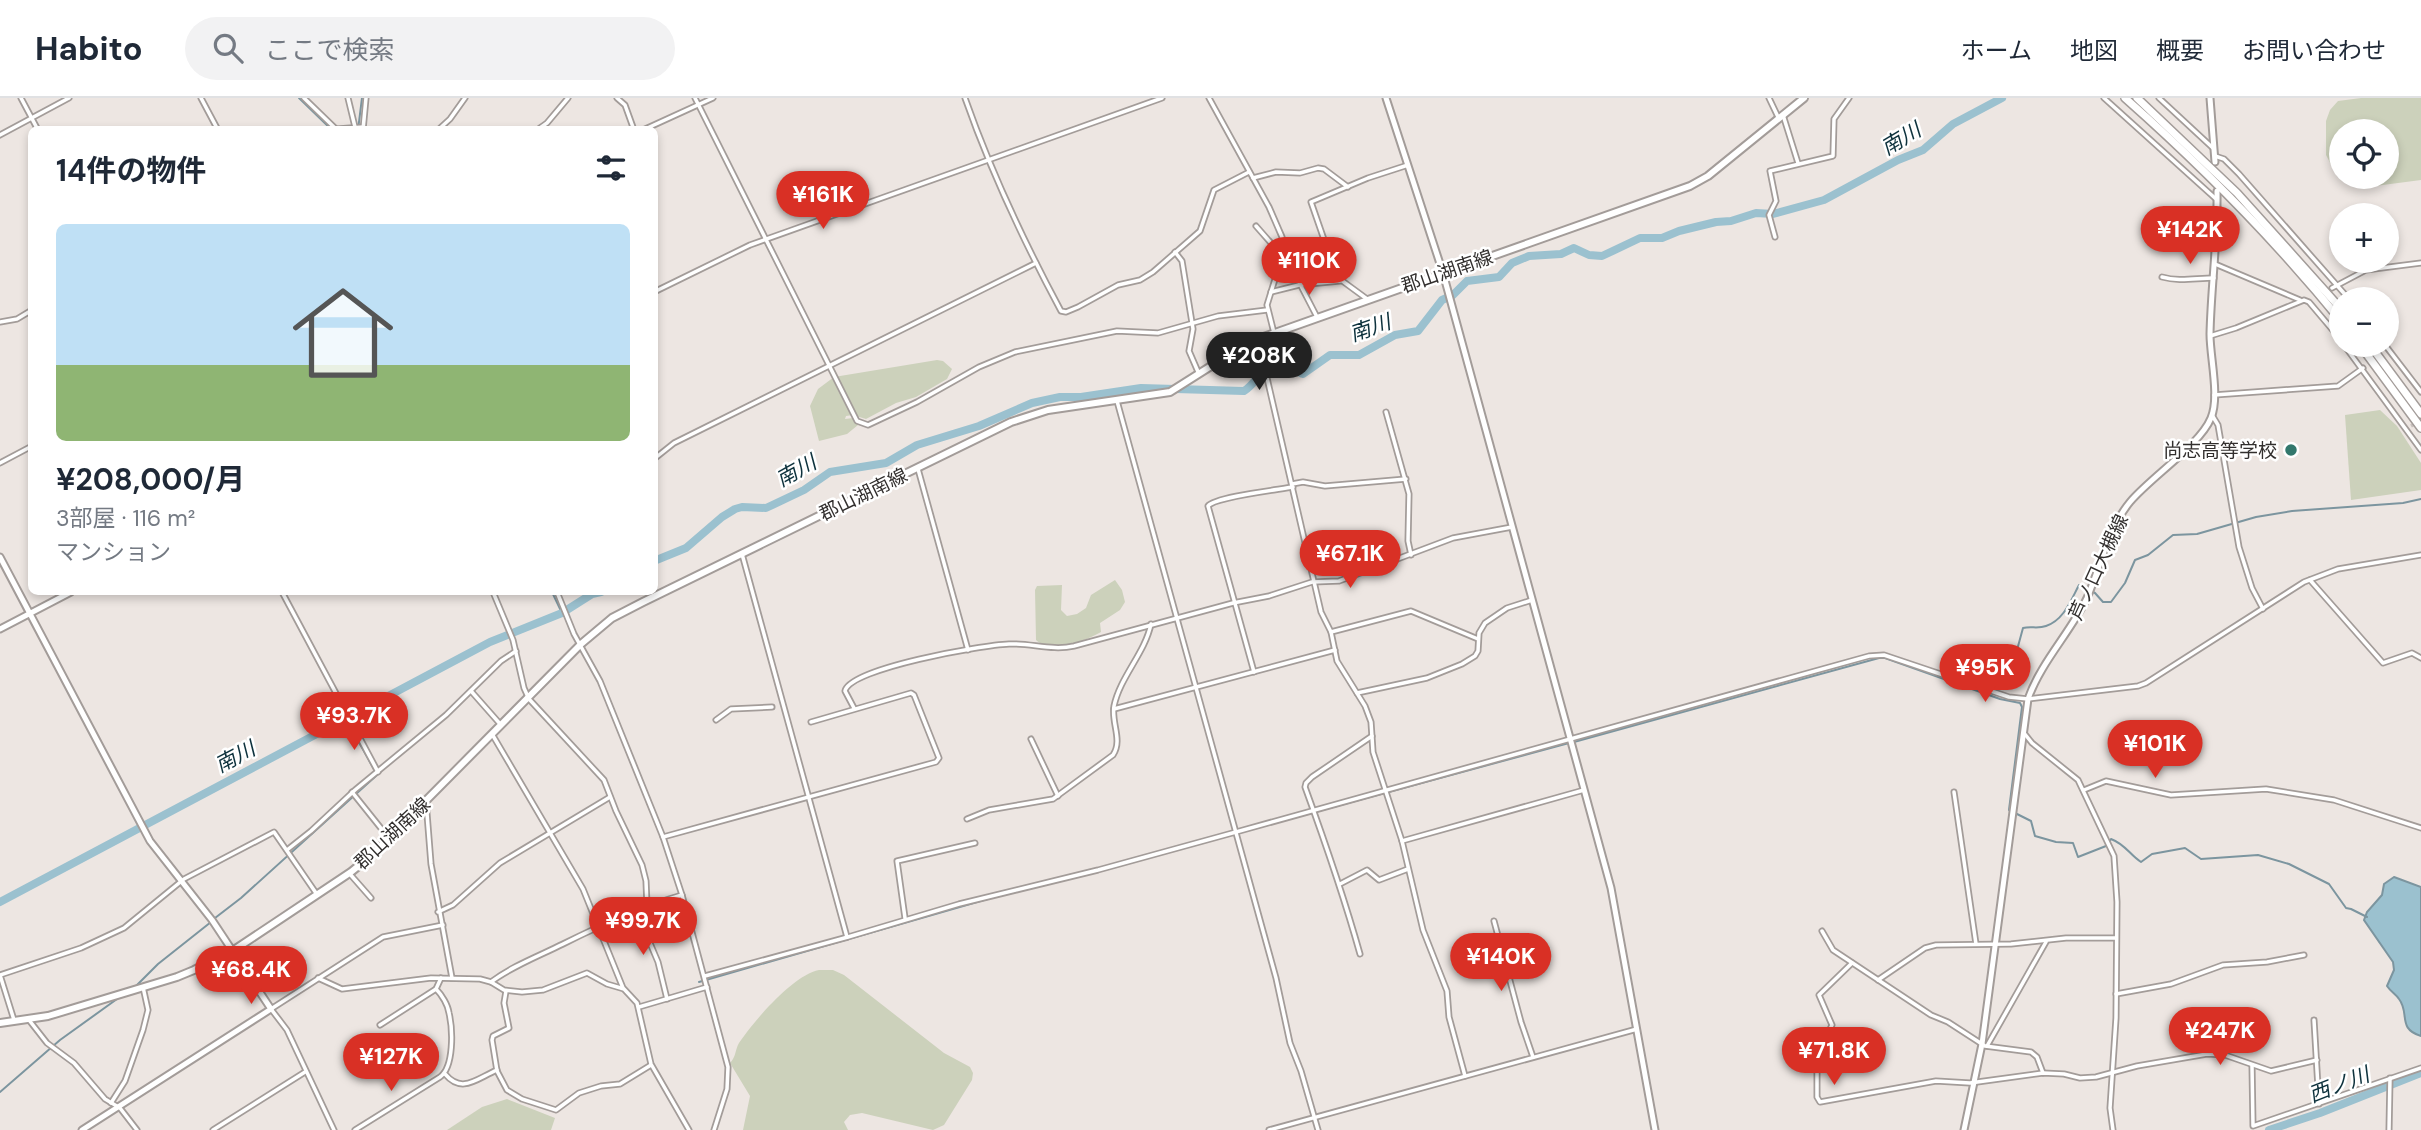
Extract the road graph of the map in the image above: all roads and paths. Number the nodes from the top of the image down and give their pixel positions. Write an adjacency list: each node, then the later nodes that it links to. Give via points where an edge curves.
1 (21, 98): 26 (street)
2 (69, 98): 26 (street)
3 (201, 98): 28 (street)
4 (304, 98): 29 (street)
5 (348, 98): 30 (street)
6 (366, 98): 31 (street)
7 (465, 98): 32 (street)
8 (568, 98): 33 (street)
9 (617, 98): 34 (street, via 625,105)
10 (695, 98): 24 (street)
11 (713, 98): 24 (street)
12 (965, 98): 38 (street)
13 (1162, 98): 38 (street)
14 (1209, 98): 41 (street)
15 (1386, 98): 40 (street)
16 (1769, 98): 25 (street)
17 (1804, 98): 25 (main road, 郡山湖南線)
18 (1849, 98): 39 (street, via 1834,119 1833,156)
19 (2104, 98): 45 (street)
20 (2125, 98): 68 (highway, via 2231,198)
21 (2137, 98): 63 (highway, via 2237,193)
22 (2159, 98): 37 (street)
23 (2210, 98): 37 (street)
24 (698, 104): 35 (street); 48 (street)
25 (1781, 117): 39 (street); 54 (main road, 郡山湖南線, via 1690,186)
26 (32, 118): 27 (street); 36 (street)
27 (35, 126)
28 (216, 126)
29 (334, 126)
30 (355, 126)
31 (363, 126)
32 (442, 126)
33 (543, 126)
34 (633, 126)
35 (651, 126)
36 (0, 135)
37 (2214, 156): 59 (street, via 2239,174)
38 (988, 160): 48 (street); 51 (street)
39 (1798, 163): 47 (street, via 1770,171 1776,201 1769,215)
40 (1408, 165): 43 (street); 54 (street)
41 (1249, 172): 42 (street); 49 (street, via 1214,190 1203,227)
42 (1252, 178): 43 (street, via 1318,168); 50 (street, via 1282,237)
43 (1348, 187): 57 (street, via 1311,204)
44 (2217, 191): 45 (street)
45 (2217, 200): 53 (street)
46 (1256, 226): 50 (street)
47 (1775, 237)
48 (765, 240): 61 (street); 82 (street)
49 (1175, 252): 51 (street, via 1140,280 1118,285 1066,312 1061,311); 73 (street, via 1182,261)
50 (1282, 253): 58 (street); 62 (street)
51 (1036, 263): 82 (street)
52 (2421, 263): 59 (street, via 2366,270)
53 (2215, 264): 56 (street); 66 (street)
54 (1443, 273): 65 (main road, 郡山湖南線); 101 (street)
55 (2162, 277): 56 (street, via 2176,281)
56 (2214, 278): 76 (street)
57 (1340, 281): 58 (street); 65 (street)
58 (1301, 285): 62 (street); 71 (street)
59 (2338, 285): 60 (street)
60 (2334, 287)
61 (658, 290)
62 (1271, 292): 69 (street)
63 (2329, 295)
64 (2315, 298): 67 (street)
65 (1367, 299): 71 (main road, 郡山湖南線)
66 (2300, 301): 67 (street); 76 (street)
67 (2309, 302): 74 (street)
68 (2329, 307)
69 (1267, 310): 73 (street, via 1218,316); 75 (street)
70 (28, 312): 72 (street)
71 (1317, 317): 75 (main road, 郡山湖南線)
72 (0, 323)
73 (1192, 325): 82 (street, via 1158,334 1117,331 1015,352 868,425 857,421); 84 (street, via 1189,351)
74 (2329, 326)
75 (1274, 333): 77 (main road, 郡山湖南線)
76 (2210, 335): 86 (street)
77 (1258, 339): 84 (main road, 郡山湖南線); 100 (street)
78 (2354, 357): 83 (street)
79 (2369, 357): 92 (highway)
80 (2379, 357): 89 (highway)
81 (2394, 357): 85 (street)
82 (829, 366): 96 (street, via 674,443)
83 (2363, 368): 86 (street, via 2338,386); 93 (street)
84 (1199, 374): 87 (main road, 郡山湖南線, via 1170,392)
85 (2421, 392)
86 (2214, 395): 90 (street)
87 (1117, 399): 98 (main road, 郡山湖南線, via 1027,416); 116 (street)
88 (1386, 412): 99 (street)
89 (2421, 414)
90 (2212, 415): 114 (street, via 2218,425 2242,557); 131 (street, 芦ノ口大槻線, via 2199,436 2120,516 2087,597)
91 (2411, 425): 93 (street)
92 (2421, 428)
93 (2405, 429): 95 (street)
94 (28, 448): 97 (street)
95 (2421, 450)
96 (658, 456)
97 (0, 463)
98 (917, 467): 102 (main road, 郡山湖南線); 124 (street)
99 (1406, 479): 100 (street); 103 (street)
100 (1293, 485): 107 (street); 113 (street, via 1208,505)
101 (1512, 527): 103 (street, via 1468,534); 112 (street)
102 (743, 554): 121 (main road, 郡山湖南線, via 612,618); 151 (street)
103 (1410, 555): 107 (street, via 1339,580)
104 (2421, 555): 106 (street, via 2338,569)
105 (0, 557): 115 (street)
106 (2310, 580): 114 (street); 125 (street, via 2383,663 2412,653)
107 (1315, 582): 113 (street); 119 (street)
108 (65, 595): 115 (street)
109 (284, 595): 143 (street)
110 (494, 595): 123 (street)
111 (558, 595): 121 (street)
112 (1532, 600): 120 (street, via 1491,619); 142 (street)
113 (1233, 603): 116 (street); 126 (street)
114 (2263, 609): 131 (street, via 2146,683)
115 (30, 614): 118 (street); 165 (street, via 145,831)
116 (1178, 617): 117 (street); 127 (street)
117 (1151, 624): 124 (street, via 1061,649 1009,644); 134 (street)
118 (0, 629)
119 (1331, 632): 120 (street, via 1411,611); 122 (street)
120 (1478, 639): 129 (street, via 1472,659 1441,674)
121 (581, 644): 130 (main road, 郡山湖南線); 158 (street)
122 (1335, 650): 126 (street); 129 (street)
123 (516, 651): 128 (street); 130 (street)
124 (968, 651): 133 (street, via 922,658 861,676 845,688)
125 (2421, 658)
126 (1254, 672): 127 (street)
127 (1196, 688): 134 (street); 156 (street)
128 (471, 691): 137 (street); 143 (street)
129 (1357, 693): 140 (street, via 1367,710)
130 (528, 696): 137 (main road, 郡山湖南線); 150 (street, via 604,780)
131 (2028, 699): 138 (street, 芦ノ口大槻線); 142 (street, via 2004,697 1876,655)
132 (772, 707): 135 (street, via 731,709)
133 (854, 708): 136 (street); 151 (street, via 913,694 939,758)
134 (1114, 709): 149 (street, via 1115,752)
135 (716, 720)
136 (811, 722)
137 (501, 725): 139 (main road, 郡山湖南線)
138 (2022, 732): 146 (street, via 2071,773); 182 (street, 芦ノ口大槻線)
139 (492, 734): 152 (main road, 郡山湖南線); 157 (street)
140 (1372, 736): 144 (street); 153 (street, via 1306,783)
141 (1031, 739): 149 (street)
142 (1571, 739): 144 (street); 145 (street)
143 (379, 772): 147 (street)
144 (1385, 790): 153 (street); 160 (street)
145 (1584, 790): 160 (street); 210 (street, via 1611,888)
146 (2084, 790): 155 (street, via 2106,780 2171,795 2266,789 2334,800); 179 (street, via 2113,856)
147 (352, 792): 159 (street); 162 (street)
148 (1954, 792): 181 (street)
149 (1058, 796): 154 (street)
150 (610, 797): 157 (street); 170 (street, via 642,865)
151 (810, 798): 158 (street); 178 (street)
152 (426, 801): 159 (main road, 郡山湖南線); 172 (street)
153 (1314, 810): 156 (street); 166 (street)
154 (967, 819)
155 (2421, 828)
156 (1236, 832): 173 (street); 228 (street, via 1290,1043)
157 (551, 833): 172 (street, via 500,863 453,905); 176 (street)
158 (663, 837): 168 (street)
159 (389, 839): 164 (main road, 郡山湖南線)
160 (1402, 841): 163 (street)
161 (975, 843): 173 (street, via 897,861)
162 (287, 850): 165 (street, via 274,832); 167 (street)
163 (1408, 869): 166 (street, via 1379,880 1367,870); 222 (street, via 1423,930 1447,991)
164 (349, 873): 167 (main road, 郡山湖南線); 169 (street)
165 (181, 881): 183 (street); 187 (street, via 124,928)
166 (1340, 884): 184 (street)
167 (317, 894): 183 (main road, 郡山湖南線)
168 (682, 895): 170 (street); 188 (street)
169 (371, 898)
170 (647, 906): 171 (street)
171 (636, 910): 176 (street); 202 (street, via 656,956)
172 (438, 912): 175 (street)
173 (905, 919): 178 (street)
174 (1494, 921): 212 (street)
175 (443, 925): 189 (street, via 383,937); 191 (street)
176 (598, 927): 193 (street); 196 (street)
177 (1822, 931): 186 (street, via 1833,950)
178 (848, 937): 188 (street)
179 (2116, 938): 180 (street); 199 (street)
180 (2046, 941): 182 (street); 211 (street)
181 (1976, 944): 182 (street); 192 (street, via 1931,946)
182 (1993, 944): 211 (street, 芦ノ口大槻線)
183 (234, 950): 194 (main road, 郡山湖南線, via 177,977); 204 (street)
184 (1360, 954)
185 (2304, 955): 199 (street, via 2223,965 2171,984)
186 (1852, 963): 192 (street); 224 (street, via 1819,995 1832,1025 1817,1036 1819,1101 1937,1081)
187 (0, 975): 200 (street)
188 (705, 976): 195 (street)
189 (318, 978): 190 (street, via 342,989); 204 (street)
190 (442, 978): 191 (street); 197 (street)
191 (452, 978): 193 (street)
192 (1878, 980): 211 (street)
193 (491, 982): 198 (street)
194 (143, 987): 205 (main road, 郡山湖南線); 225 (street, via 148,1010 143,1030 125,1081)
195 (708, 987): 202 (street); 235 (street, via 728,1066 727,1089)
196 (623, 988): 198 (street, via 585,973 543,990); 203 (street)
197 (436, 989): 209 (street); 221 (street, via 450,1015 450,1063)
198 (506, 991): 217 (street, via 509,1028 492,1038)
199 (2116, 994): 219 (street)
200 (8, 998): 201 (street); 207 (street)
201 (0, 999)
202 (667, 999): 203 (street)
203 (639, 1007): 214 (street)
204 (271, 1009): 218 (street, via 287,1030); 227 (street)
205 (29, 1020): 207 (main road, 郡山湖南線); 225 (street)
206 (2314, 1020): 213 (street)
207 (15, 1022): 208 (main road, 郡山湖南線)
208 (0, 1023)
209 (380, 1025)
210 (1637, 1028): 212 (street); 238 (street)
211 (1984, 1045): 220 (street, via 2031,1052); 224 (street, 芦ノ口大槻線)
212 (1534, 1057): 222 (street)
213 (2317, 1060): 215 (street, via 2275,1071); 226 (street)
214 (651, 1064): 217 (street, via 620,1084 579,1093 556,1111 511,1093); 234 (street)
215 (2252, 1066): 219 (street, via 2225,1055 2207,1054); 226 (street, via 2253,1126)
216 (2421, 1068): 223 (street)
217 (497, 1070): 221 (street, via 462,1085)
218 (305, 1072): 231 (street); 232 (street)
219 (2113, 1072): 220 (street, via 2080,1078); 240 (street)
220 (2043, 1073): 224 (street)
221 (445, 1074): 233 (street)
222 (1465, 1076): 228 (street)
223 (2390, 1079): 226 (street); 241 (street)
224 (1975, 1082): 239 (street, 芦ノ口大槻線)
225 (111, 1103): 227 (street)
226 (2319, 1104)
227 (118, 1106): 229 (street); 230 (street)
228 (1314, 1117): 236 (street); 237 (street)
229 (82, 1130)
230 (137, 1130)
231 (213, 1130)
232 (334, 1130)
233 (355, 1130)
234 (690, 1130)
235 (713, 1130)
236 (1269, 1130)
237 (1318, 1130)
238 (1655, 1130)
239 (1964, 1130)
240 (2113, 1130)
241 (2389, 1130)

